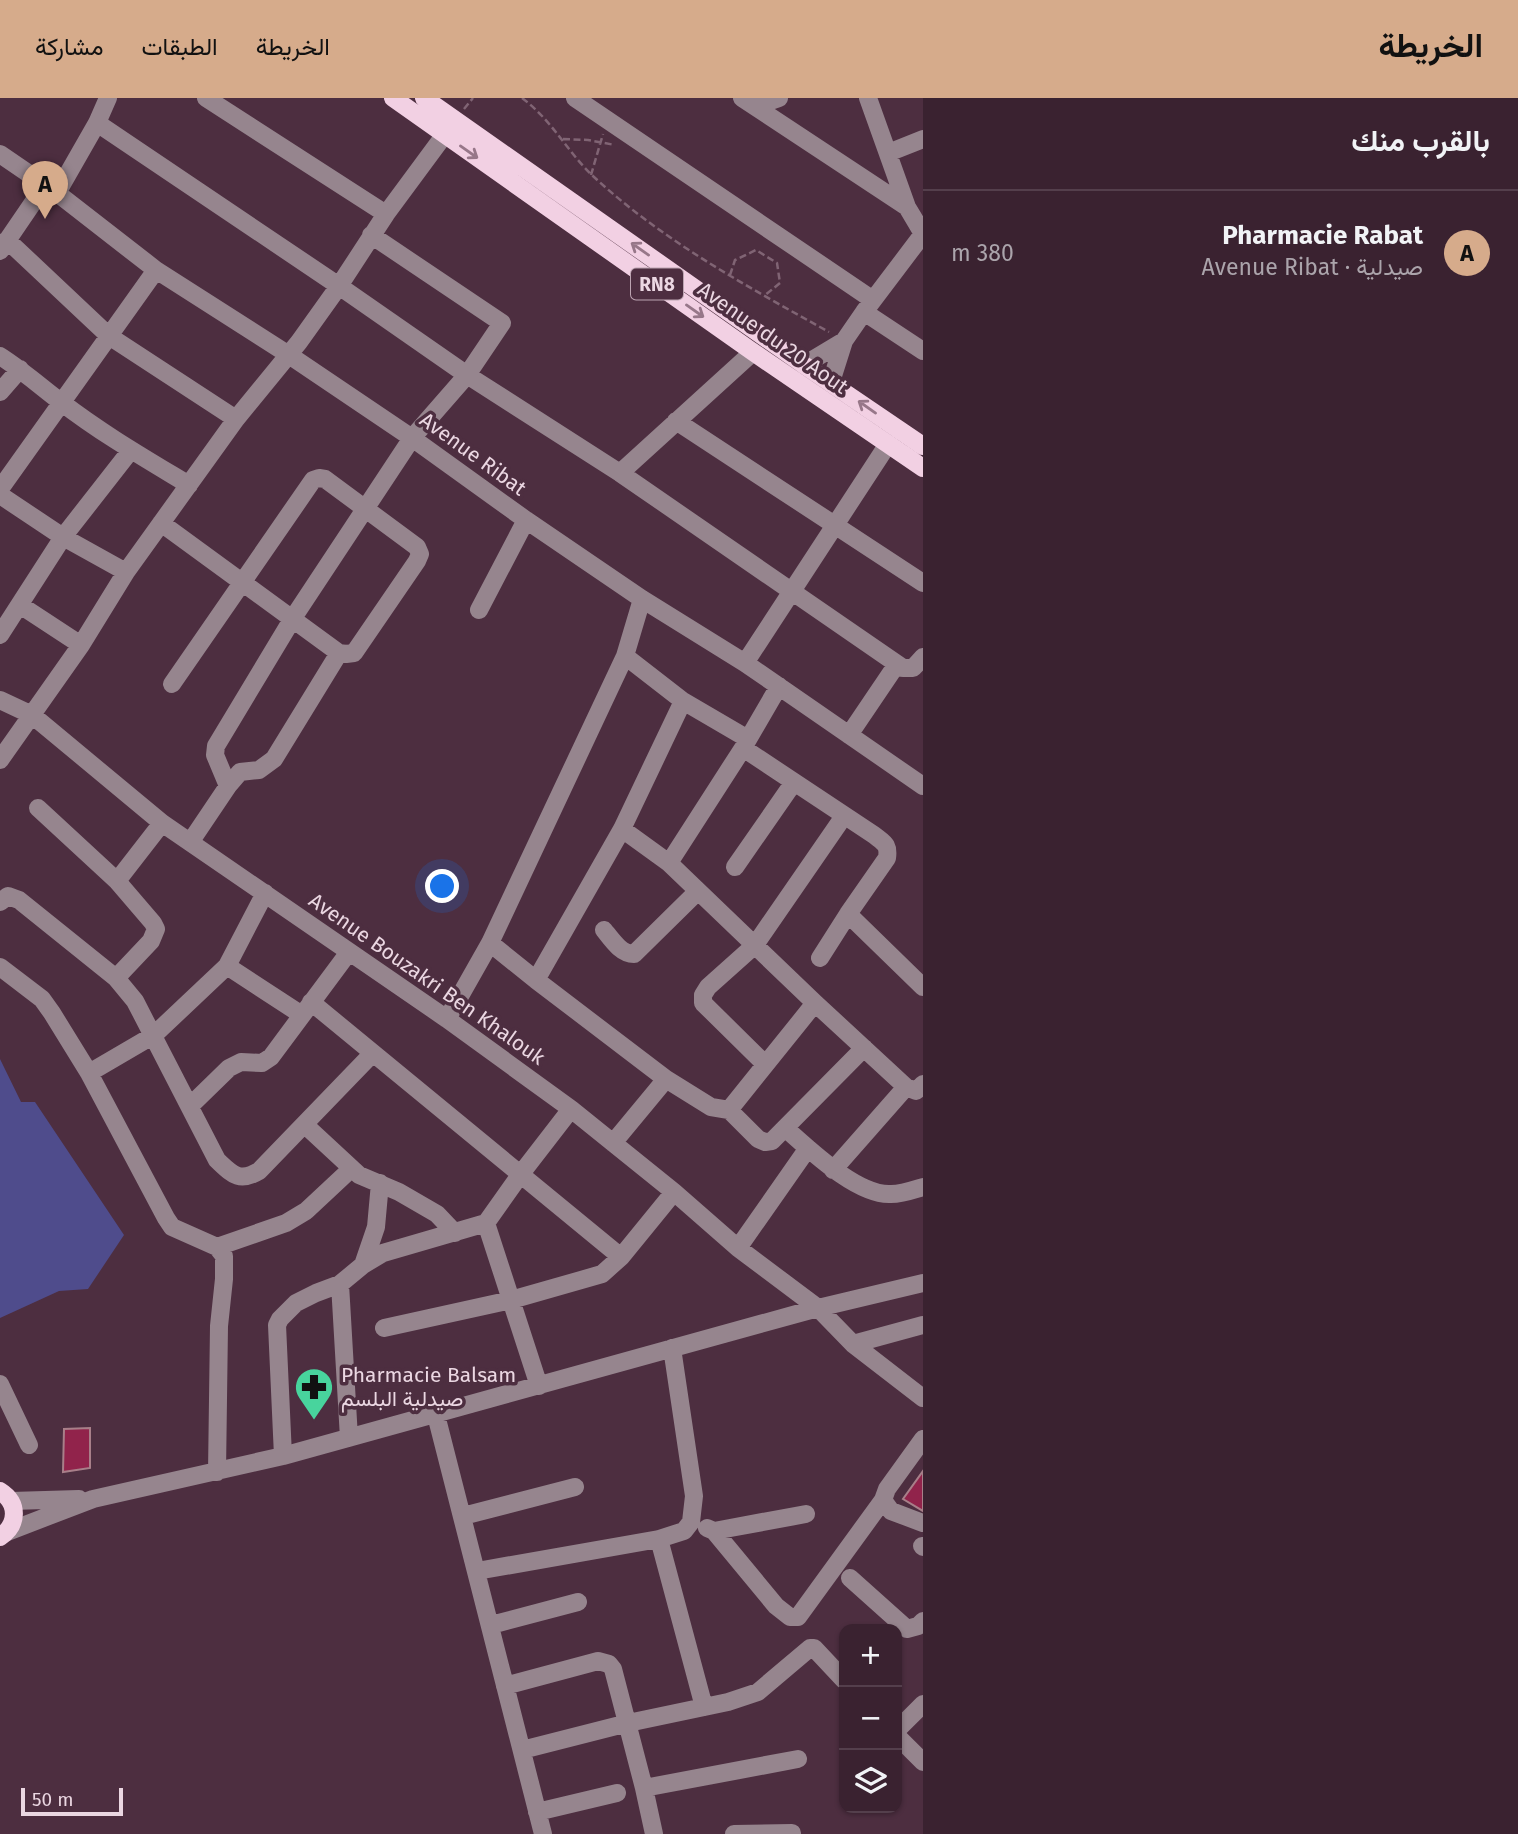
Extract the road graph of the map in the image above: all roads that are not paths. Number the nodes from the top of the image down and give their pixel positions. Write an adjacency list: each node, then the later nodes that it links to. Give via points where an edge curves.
1 (108, 98): 9 (street)
2 (206, 98): 16 (street)
3 (393, 98): 10 (main road, Avenue du 20 Aout / RN8)
4 (424, 98): 10 (main road, Avenue du 20 Aout / RN8)
5 (575, 98): 22 (street)
6 (779, 98): 8 (street)
7 (868, 98): 12 (street)
8 (749, 102): 15 (street)
9 (97, 123): 14 (street); 21 (street)
10 (450, 128): 16 (street); 26 (main road, Avenue du 20 Aout / RN8, one-way to 26); 29 (main road, Avenue du 20 Aout / RN8, one-way to 10)
11 (923, 139): 12 (street)
12 (888, 153): 15 (street)
13 (0, 154): 14 (street, Avenue Ribat)
14 (51, 189): 19 (street); 20 (street, Avenue Ribat)
15 (907, 207): 17 (street)
16 (386, 214): 18 (street)
17 (923, 234): 22 (street)
18 (371, 235): 21 (street); 31 (street, via 502,323)
19 (4, 246): 23 (street)
20 (156, 270): 23 (street); 27 (street, Avenue Ribat)
21 (340, 286): 27 (street); 31 (street)
22 (869, 306): 24 (street); 25 (street)
23 (109, 336): 34 (street); 35 (street)
24 (845, 341): 29 (street); 32 (street)
25 (923, 351)
26 (753, 352): 36 (street); 38 (main road, Avenue du 20 Aout / RN8)
27 (289, 355): 35 (street); 37 (street, Avenue Ribat)
28 (0, 356): 30 (street)
29 (804, 365): 32 (main road, Avenue du 20 Aout / RN8)
30 (20, 369): 33 (street); 34 (street)
31 (467, 375): 37 (street); 42 (street)
32 (831, 382): 39 (main road, Avenue du 20 Aout / RN8, one-way to 32)
33 (0, 392)
34 (62, 403): 40 (street); 44 (street)
35 (236, 419): 43 (street)
36 (676, 421): 42 (street); 49 (street)
37 (412, 439): 46 (street); 47 (street, Avenue Ribat)
38 (888, 444): 41 (main road, Avenue du 20 Aout / RN8); 49 (street)
39 (923, 446)
40 (131, 450): 43 (street); 50 (street)
41 (923, 468)
42 (620, 473): 54 (street)
43 (189, 485): 48 (street)
44 (0, 489)
45 (0, 495): 50 (street)
46 (366, 509): 52 (street, via 325,479 313,480); 58 (street); 61 (street, via 420,554 354,653)
47 (526, 520): 55 (street, Avenue Ribat); 57 (street)
48 (161, 523): 51 (street); 52 (street)
49 (836, 526): 53 (street); 54 (street)
50 (63, 537): 51 (street); 56 (street)
51 (126, 572): 60 (street)
52 (241, 583): 58 (street); 66 (street)
53 (923, 583)
54 (791, 592): 64 (street); 65 (street)
55 (642, 599): 62 (street); 64 (street, Avenue Ribat)
56 (20, 605): 59 (street); 60 (street)
57 (479, 610)
58 (293, 618): 61 (street); 75 (street, via 216,746 215,755)
59 (0, 635)
60 (81, 645): 70 (street)
61 (339, 653): 75 (street, via 274,759 259,770 240,772)
62 (625, 656): 69 (street); 90 (street)
63 (923, 657): 65 (street, via 914,668)
64 (746, 663): 67 (street, Avenue Ribat)
65 (897, 664): 71 (street)
66 (172, 684)
67 (779, 686): 71 (street, Avenue Ribat); 72 (street)
68 (0, 700): 70 (street, Avenue Bouzakri Ben Khalouk)
69 (683, 701): 72 (street); 80 (street)
70 (32, 715): 73 (street); 79 (street, Avenue Bouzakri Ben Khalouk)
71 (849, 735): 76 (street, Avenue Ribat)
72 (745, 743): 74 (street); 82 (street)
73 (0, 760)
74 (794, 782): 78 (street); 83 (street)
75 (228, 786): 81 (street)
76 (923, 786)
77 (38, 808): 84 (street)
78 (844, 816): 88 (street, via 886,844 888,850); 91 (street)
79 (162, 823): 81 (street, Avenue Bouzakri Ben Khalouk); 84 (street)
80 (622, 828): 82 (street); 97 (street)
81 (191, 841): 86 (street, Avenue Bouzakri Ben Khalouk)
82 (669, 863): 85 (street)
83 (735, 867)
84 (117, 881): 96 (street, via 156,929 151,941)
85 (698, 891): 89 (street, via 634,954 623,951); 91 (street)
86 (265, 893): 92 (street, Avenue Bouzakri Ben Khalouk); 94 (street)
87 (0, 901): 96 (street, via 8,896 19,900)
88 (848, 914): 93 (street); 98 (street)
89 (604, 930)
90 (490, 943): 97 (street); 101 (street)
91 (755, 945): 99 (street); 105 (street, via 708,987 703,1003)
92 (349, 952): 100 (street); 101 (street, Avenue Bouzakri Ben Khalouk)
93 (820, 958)
94 (227, 966): 100 (street); 102 (street)
95 (0, 967): 106 (street, via 42,999)
96 (116, 978): 102 (street)
97 (536, 980): 107 (street)
98 (923, 987)
99 (815, 1003): 103 (street); 105 (street)
100 (306, 1008): 104 (street); 109 (street, via 271,1057 229,1069)
101 (447, 1019): 110 (street, Avenue Bouzakri Ben Khalouk)
102 (154, 1035): 106 (street); 109 (street)
103 (864, 1048): 108 (street); 113 (street)
104 (373, 1053): 112 (street); 118 (street)
105 (765, 1064): 111 (street)
106 (89, 1073): 124 (street, via 166,1218 173,1227)
107 (666, 1079): 111 (street, via 711,1107); 114 (street)
108 (915, 1085): 117 (street)
109 (190, 1106): 112 (street, via 217,1160 245,1178 259,1171)
110 (571, 1109): 114 (street, Avenue Bouzakri Ben Khalouk); 118 (street)
111 (729, 1110): 113 (street, via 765,1142)
112 (305, 1125): 116 (street)
113 (785, 1128): 115 (street)
114 (612, 1143): 121 (street, Avenue Bouzakri Ben Khalouk)
115 (808, 1148): 117 (street); 125 (street)
116 (351, 1169): 119 (street); 124 (street, via 306,1211 286,1223)
117 (833, 1170): 120 (street, via 873,1192 889,1195)
118 (520, 1175): 122 (street); 126 (street)
119 (380, 1184): 123 (street, via 437,1214); 127 (street, via 376,1227)
120 (923, 1187)
121 (674, 1192): 125 (street, Avenue Bouzakri Ben Khalouk); 126 (street)
122 (486, 1223): 123 (street); 130 (street)
123 (455, 1233): 127 (street, via 383,1253)
124 (217, 1247): 144 (street, via 224,1256 224,1279)
125 (738, 1248): 131 (street, Avenue Bouzakri Ben Khalouk)
126 (621, 1257): 130 (street, via 602,1274)
127 (363, 1265): 129 (street)
128 (923, 1283): 131 (street)
129 (340, 1284): 140 (street); 143 (street, via 296,1303 277,1325)
130 (511, 1300): 133 (street); 137 (street)
131 (818, 1308): 134 (street, Avenue Bouzakri Ben Khalouk); 135 (street)
132 (923, 1325): 134 (street)
133 (384, 1328)
134 (853, 1344): 138 (street, Avenue Bouzakri Ben Khalouk)
135 (672, 1348): 137 (street); 151 (street, via 694,1496)
136 (0, 1384): 142 (street)
137 (538, 1387): 139 (street)
138 (923, 1398)
139 (436, 1415): 140 (street); 150 (street)
140 (349, 1438): 143 (street)
141 (923, 1439): 148 (street)
142 (29, 1445)
143 (283, 1456): 144 (street)
144 (217, 1472): 147 (street)
145 (575, 1486): 150 (street)
146 (6, 1496): 147 (street); 154 (main road, via 14,1517)
147 (93, 1499): 154 (street)
148 (883, 1500): 152 (street, via 891,1511); 153 (street, via 798,1617 790,1617 776,1606)
149 (806, 1514): 153 (street)
150 (463, 1516): 156 (street)
151 (691, 1522): 153 (street); 155 (street, via 684,1531)
152 (923, 1523)
153 (715, 1531)
154 (2, 1536)
155 (660, 1539): 156 (street); 164 (street)
156 (477, 1571): 160 (street)
157 (850, 1578): 159 (street, via 907,1629)
158 (578, 1602): 160 (street)
159 (923, 1621)
160 (491, 1625): 162 (street)
161 (839, 1675): 164 (street, via 810,1648 758,1692)
162 (505, 1686): 165 (street, via 604,1662 613,1669); 168 (street)
163 (923, 1704): 166 (street)
164 (704, 1707): 165 (street)
165 (628, 1724): 168 (street); 171 (street)
166 (902, 1727)
167 (902, 1739): 170 (street)
168 (522, 1750): 173 (street)
169 (798, 1759): 171 (street)
170 (923, 1762)
171 (644, 1788): 176 (street)
172 (617, 1793): 173 (street)
173 (537, 1812): 175 (street)
174 (792, 1833): 177 (street)
175 (543, 1834)
176 (654, 1834)
177 (738, 1834)

